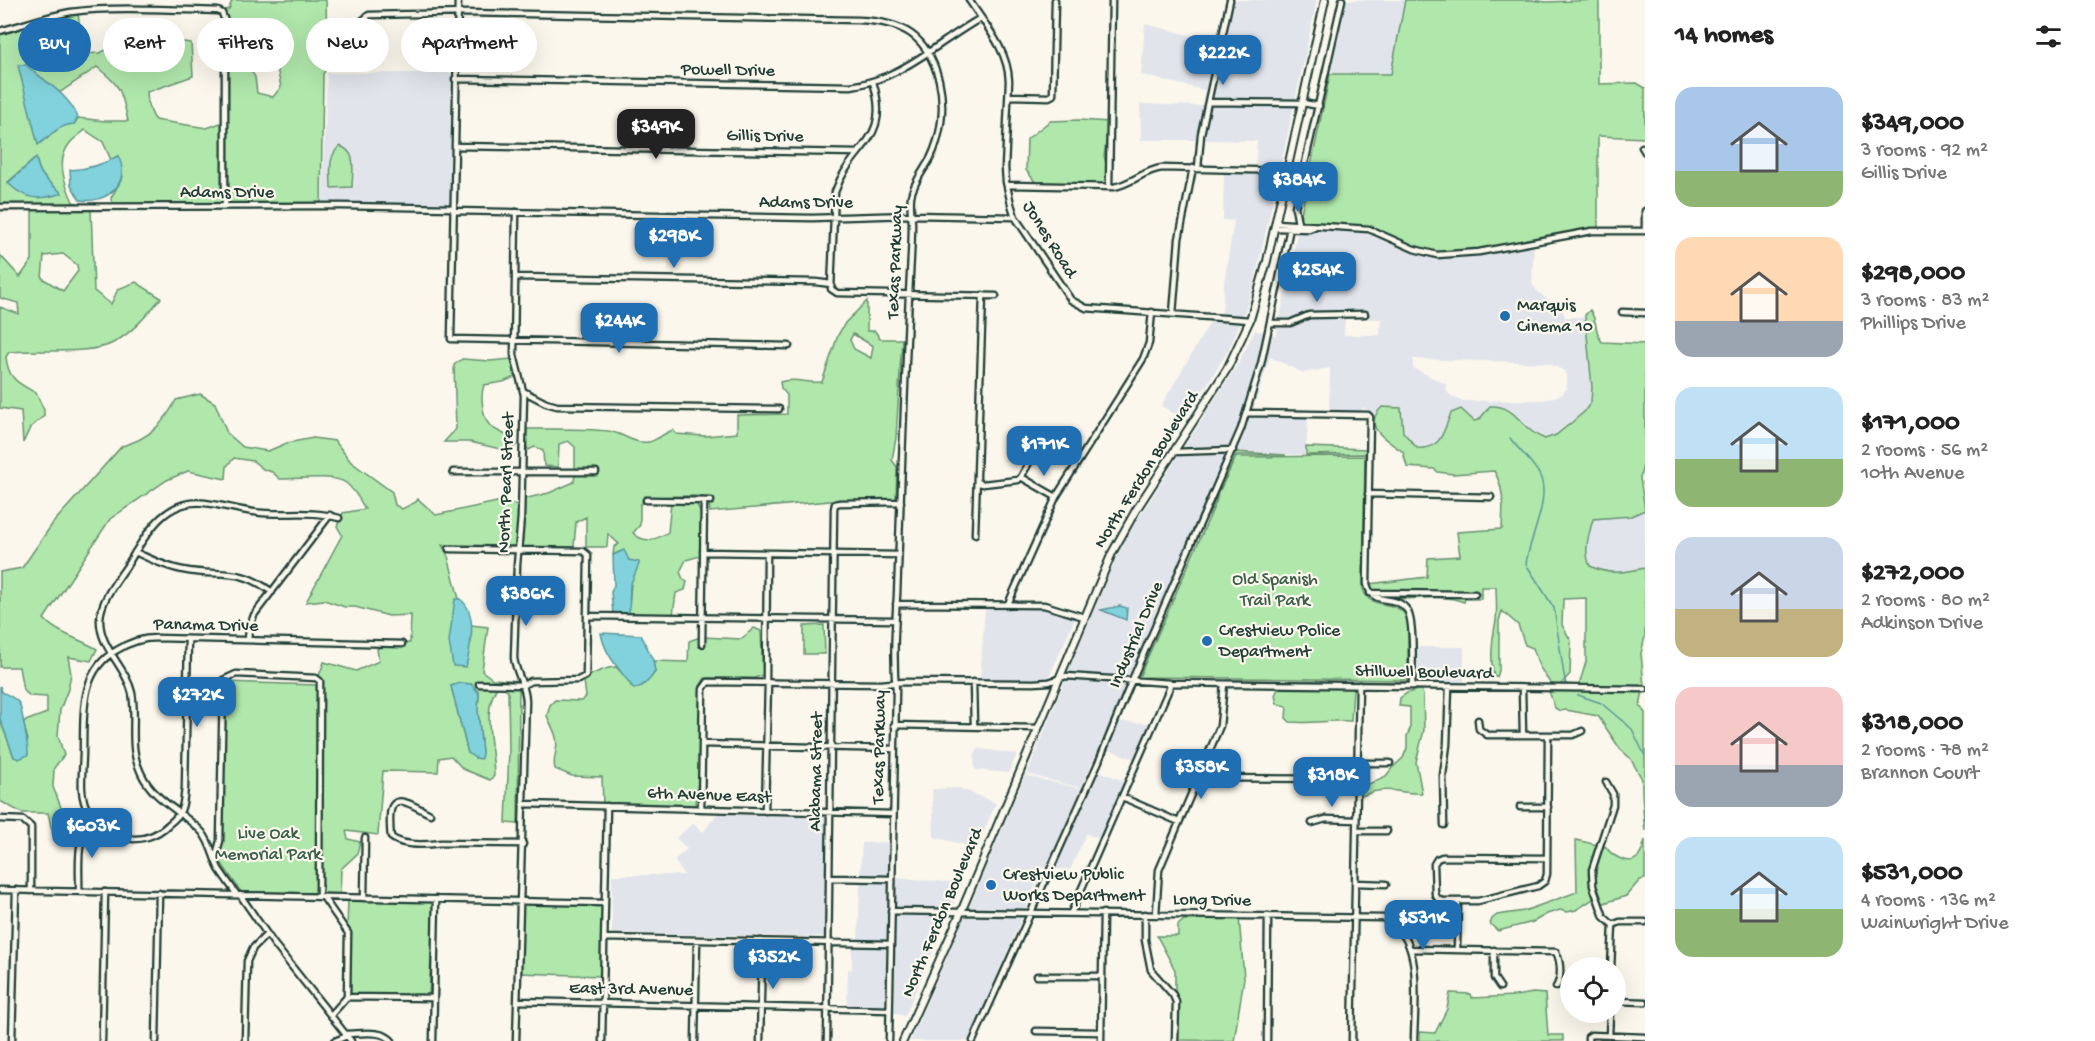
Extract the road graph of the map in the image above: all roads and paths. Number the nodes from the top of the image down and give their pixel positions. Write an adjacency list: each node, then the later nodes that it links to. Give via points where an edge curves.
1 (458, 0): 8 (street)
2 (969, 0): 10 (street, Jones Road)
3 (1055, 0): 15 (street, via 1053,96)
4 (1112, 0): 24 (street)
5 (1230, 0): 16 (street)
6 (1325, 0): 17 (main road, North Ferdon Boulevard)
7 (1342, 0): 18 (street)
8 (457, 14): 9 (street, Texas Parkway); 12 (street, Texas Parkway, via 879,21 901,27); 13 (street)
9 (364, 18)
10 (981, 18): 12 (street, Powell Drive); 15 (street, Jones Road, via 1006,60)
11 (0, 31): 25 (street, via 85,11 222,13)
12 (928, 52): 14 (street, Powell Drive); 30 (street, Texas Parkway, via 942,96 941,124 936,147 912,192)
13 (455, 79): 14 (street, Powell Drive, via 799,86); 19 (street)
14 (873, 82): 20 (street, via 879,100 878,122)
15 (1008, 96): 23 (street, Jones Road)
16 (1208, 102): 17 (street); 21 (street)
17 (1303, 103): 18 (street); 22 (main road, North Ferdon Boulevard)
18 (1320, 106): 33 (street, via 1295,207)
19 (455, 146): 20 (street, Gillis Drive); 27 (street)
20 (858, 153): 32 (street, via 836,187)
21 (1195, 168): 22 (street); 24 (street, via 1156,169 1129,184); 46 (street, via 1179,239)
22 (1287, 171): 34 (main road, North Ferdon Boulevard)
23 (1007, 185): 24 (street); 31 (street, Jones Road)
24 (1109, 187)
25 (225, 206): 26 (street, Adams Drive); 27 (street, Adams Drive)
26 (0, 207)
27 (453, 209): 29 (street, Adams Drive); 50 (street, via 451,339)
28 (1645, 211): 37 (street)
29 (516, 212): 32 (street, Adams Drive); 38 (street, North Pearl Street)
30 (911, 215): 31 (street, Adams Drive); 32 (street, Adams Drive); 40 (street, Texas Parkway)
31 (1015, 217): 43 (street, Jones Road, via 1077,304 1086,308)
32 (833, 218): 39 (street)
33 (1298, 224): 34 (street); 35 (street)
34 (1275, 225): 36 (street); 48 (main road, North Ferdon Boulevard)
35 (1314, 227): 36 (street); 37 (street, via 1369,229 1424,253 1445,255 1593,231)
36 (1290, 228): 49 (street, Industrial Drive)
37 (1645, 231)
38 (515, 277): 39 (street); 50 (street, North Pearl Street)
39 (831, 284): 40 (street, via 837,292)
40 (909, 294): 41 (street); 69 (street, Texas Parkway)
41 (984, 296): 42 (street); 62 (street)
42 (996, 296)
43 (1152, 312): 46 (street, Jones Road); 64 (street, via 1149,344 1143,359)
44 (1622, 312): 45 (street)
45 (1645, 313)
46 (1173, 314): 48 (street, Jones Road)
47 (1365, 314): 49 (street, via 1309,315 1290,323)
48 (1251, 320): 57 (main road, North Ferdon Boulevard, via 1227,369)
49 (1270, 323): 54 (street, Industrial Drive)
50 (513, 342): 51 (street); 52 (street, North Pearl Street)
51 (789, 346)
52 (523, 392): 53 (street, via 557,406); 59 (street, North Pearl Street)
53 (779, 409)
54 (1247, 413): 56 (street, Industrial Drive); 63 (street, via 1368,415)
55 (1045, 434): 61 (street)
56 (1233, 450): 57 (street); 97 (street, Industrial Drive)
57 (1174, 452): 87 (main road, North Ferdon Boulevard, via 1112,553)
58 (453, 472): 59 (street)
59 (521, 472): 60 (street); 74 (street, North Pearl Street)
60 (596, 472)
61 (1021, 477): 62 (street, via 983,484); 64 (street)
62 (977, 480): 72 (street)
63 (1368, 494): 65 (street); 81 (street, via 1366,584)
64 (1056, 497): 84 (street)
65 (1491, 497)
66 (646, 500): 67 (street)
67 (704, 501): 68 (street); 76 (street)
68 (711, 501)
69 (901, 502): 78 (street, Alabama Street, via 835,504); 79 (street, Texas Parkway)
70 (330, 515): 71 (street); 75 (street, via 260,513 206,503 186,504 159,518); 80 (street)
71 (339, 518)
72 (975, 534)
73 (449, 549): 74 (street)
74 (518, 550): 85 (street, via 583,550 588,560); 105 (street, North Pearl Street, via 514,658)
75 (135, 552): 80 (street, via 183,570 240,575); 95 (street, via 101,611 101,630)
76 (703, 552): 77 (street); 86 (street)
77 (767, 553): 78 (street); 88 (street)
78 (833, 554): 79 (street); 89 (street, Alabama Street)
79 (898, 555): 83 (street, Texas Parkway)
80 (272, 592): 92 (street, via 254,615)
81 (1370, 593): 82 (street); 107 (street, via 1397,602 1408,612 1412,623)
82 (1475, 594)
83 (896, 604): 84 (street); 90 (street, Texas Parkway)
84 (1008, 604): 87 (street, via 1049,605)
85 (588, 616): 86 (street); 105 (street, via 585,677)
86 (702, 617): 88 (street); 94 (street)
87 (1084, 617): 96 (main road, North Ferdon Boulevard)
88 (767, 618): 89 (street); 98 (street)
89 (832, 619): 90 (street); 101 (street, Alabama Street)
90 (894, 620): 99 (street, Texas Parkway)
91 (188, 639): 92 (street, Panama Drive); 95 (street, Panama Drive, via 143,639); 134 (street, via 185,788)
92 (248, 640): 93 (street, Panama Drive)
93 (402, 644)
94 (702, 644)
95 (111, 653): 134 (street, via 131,690 133,746 139,770 154,794); 139 (street, Panama Drive, via 91,676 85,697 82,794)
96 (1059, 678): 97 (street, Stillwell Boulevard); 100 (street, Stillwell Boulevard, via 1049,682); 114 (main road, North Ferdon Boulevard)
97 (1132, 680): 102 (street, Stillwell Boulevard); 169 (street, Industrial Drive)
98 (767, 682): 101 (street, Stillwell Boulevard); 118 (street, Stillwell Boulevard, via 706,683); 119 (street)
99 (895, 682): 100 (street, Stillwell Boulevard); 101 (street, Stillwell Boulevard); 112 (street, Texas Parkway)
100 (973, 682): 113 (street)
101 (831, 683): 120 (street, Alabama Street)
102 (1170, 683): 104 (street, Stillwell Boulevard); 127 (street)
103 (479, 684): 105 (street)
104 (1224, 684): 106 (street, Stillwell Boulevard); 124 (street, via 1220,726)
105 (523, 685): 128 (street, North Pearl Street)
106 (1359, 686): 107 (street, Stillwell Boulevard); 122 (street)
107 (1413, 686): 108 (street, Stillwell Boulevard)
108 (1449, 687): 109 (street, Stillwell Boulevard); 143 (street)
109 (1522, 688): 110 (street, Stillwell Boulevard); 116 (street)
110 (1645, 689)
111 (1478, 720): 116 (street, via 1482,733)
112 (894, 725): 113 (street); 121 (street, Texas Parkway)
113 (974, 726): 114 (street)
114 (1038, 728): 168 (main road, North Ferdon Boulevard)
115 (1582, 730): 117 (street, via 1573,735)
116 (1523, 735): 117 (street)
117 (1548, 735): 131 (street)
118 (702, 744): 119 (street); 132 (street)
119 (767, 746): 120 (street); 133 (street)
120 (830, 747): 121 (street); 135 (street, Alabama Street)
121 (894, 749): 137 (street, Texas Parkway)
122 (1357, 763): 123 (street); 125 (street)
123 (1390, 764)
124 (1198, 778): 125 (street); 141 (street)
125 (1357, 779): 140 (street)
126 (1606, 782): 177 (street, via 1613,794 1613,805 1592,870 1604,917)
127 (1122, 797): 141 (street); 170 (street)
128 (524, 804): 129 (street, 6th Avenue East); 147 (street, North Pearl Street)
129 (607, 806): 132 (street, 6th Avenue East); 166 (street)
130 (1520, 807): 131 (street)
131 (1548, 807): 148 (street)
132 (701, 809): 133 (street, 6th Avenue East)
133 (765, 812): 135 (street, 6th Avenue East)
134 (180, 813): 139 (street, via 160,832 138,839 112,835); 149 (street, via 203,834)
135 (830, 813): 137 (street, 6th Avenue East); 150 (street, Alabama Street)
136 (430, 814): 147 (street, via 406,803 394,803 390,810 391,837 429,846)
137 (893, 814): 151 (street, Texas Parkway)
138 (0, 819): 156 (street, via 23,820 31,827)
139 (94, 820): 157 (street, via 81,837)
140 (1356, 820): 142 (street, via 1326,819); 144 (street)
141 (1179, 822): 173 (street, via 1159,870)
142 (1312, 823)
143 (1443, 825)
144 (1356, 831): 145 (street); 152 (street)
145 (1387, 831)
146 (365, 838): 162 (street)
147 (523, 844): 164 (street, North Pearl Street)
148 (1547, 858): 165 (street, via 1545,881 1538,886 1478,901); 165 (street, via 1437,859 1435,894 1443,901)
149 (215, 859): 160 (street); 161 (street, via 219,841 223,680 236,674 314,677 320,680)
150 (829, 878): 151 (street); 182 (street, Alabama Street)
151 (891, 879): 167 (street, Texas Parkway)
152 (1354, 884): 153 (street); 175 (street)
153 (1386, 884)
154 (0, 890): 155 (street)
155 (16, 890): 156 (street); 210 (street)
156 (31, 891): 157 (street)
157 (80, 891): 158 (street)
158 (105, 892): 159 (street); 211 (street)
159 (159, 893): 160 (street); 212 (street)
160 (239, 895): 161 (street); 178 (street)
161 (321, 897): 162 (street); 192 (street, via 348,933)
162 (364, 898): 163 (street)
163 (436, 899): 164 (street); 193 (street)
164 (521, 901): 166 (street); 194 (street, North Pearl Street)
165 (1458, 901): 185 (street)
166 (605, 903): 179 (street)
167 (891, 911): 168 (street, Long Drive); 183 (street, Texas Parkway)
168 (961, 912): 169 (street, Long Drive); 224 (main road, North Ferdon Boulevard)
169 (1030, 913): 170 (street, Long Drive); 225 (street, Industrial Drive)
170 (1071, 913): 171 (street, Long Drive)
171 (1103, 913): 172 (street, Long Drive); 189 (street)
172 (1145, 914): 173 (street, Long Drive); 227 (street, via 1151,970 1176,1002)
173 (1156, 914): 174 (street, Long Drive)
174 (1268, 916): 175 (street, Long Drive); 228 (street)
175 (1354, 917): 184 (street, Long Drive, via 1390,921); 229 (street)
176 (1645, 922): 177 (street)
177 (1613, 925): 187 (street)
178 (267, 934): 202 (street); 213 (street, via 247,961)
179 (604, 938): 180 (street); 197 (street)
180 (697, 940): 181 (street); 198 (street)
181 (761, 941): 182 (street); 199 (street)
182 (828, 942): 183 (street); 200 (street, Alabama Street)
183 (890, 944): 201 (street, Texas Parkway)
184 (1410, 949): 185 (street); 230 (street, via 1415,968)
185 (1457, 949): 186 (street)
186 (1494, 950): 190 (street, via 1494,978); 191 (street, via 1556,952 1560,978)
187 (1611, 957)
188 (1037, 976): 189 (street)
189 (1102, 976): 205 (street)
190 (1500, 987)
191 (1556, 987)
192 (347, 997): 193 (street); 202 (street)
193 (434, 998): 217 (street)
194 (517, 1001): 197 (street, East 3rd Avenue); 218 (street, North Pearl Street)
195 (1626, 1001): 196 (street)
196 (1645, 1002)
197 (603, 1003): 198 (street, East 3rd Avenue); 219 (street)
198 (696, 1005): 199 (street, East 3rd Avenue); 220 (street)
199 (761, 1006): 200 (street, East 3rd Avenue); 221 (street)
200 (827, 1008): 201 (street, East 3rd Avenue); 222 (street, Alabama Street)
201 (889, 1010): 223 (street, Texas Parkway)
202 (331, 1015): 206 (street)
203 (1610, 1023): 207 (street)
204 (1036, 1031): 205 (street)
205 (1101, 1032): 226 (street)
206 (346, 1035): 214 (street); 215 (street); 216 (street, via 379,1034)
207 (1610, 1036): 208 (street); 209 (street)
208 (1645, 1036)
209 (1588, 1039)
210 (12, 1041)
211 (102, 1041)
212 (156, 1041)
213 (245, 1041)
214 (335, 1041)
215 (351, 1041)
216 (392, 1041)
217 (433, 1041)
218 (516, 1041)
219 (602, 1041)
220 (695, 1041)
221 (760, 1041)
222 (827, 1041)
223 (889, 1041)
224 (903, 1041)
225 (973, 1041)
226 (1101, 1041)
227 (1175, 1041)
228 (1267, 1041)
229 (1352, 1041)
230 (1414, 1041)

